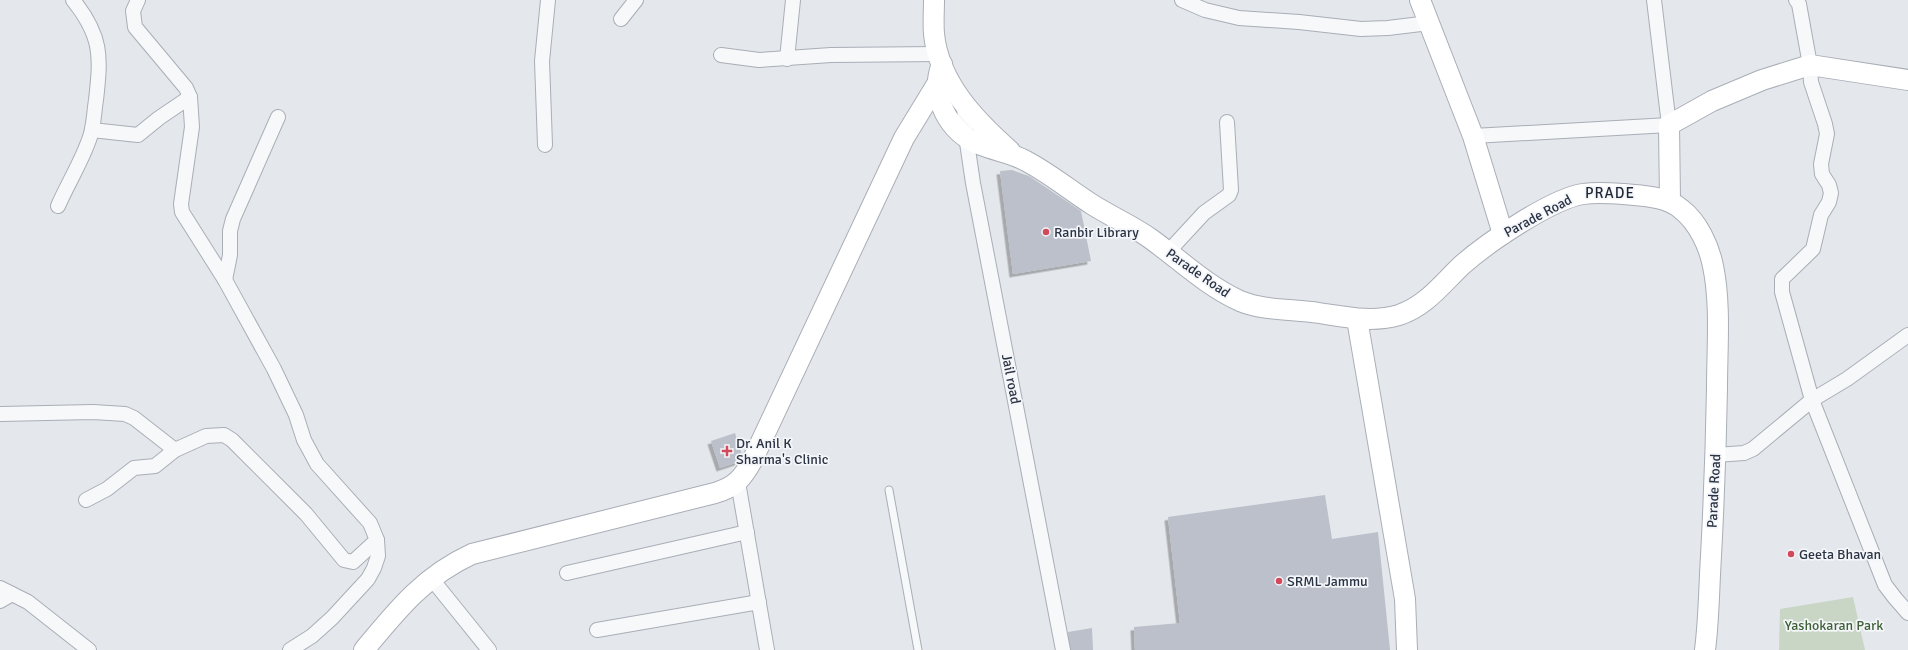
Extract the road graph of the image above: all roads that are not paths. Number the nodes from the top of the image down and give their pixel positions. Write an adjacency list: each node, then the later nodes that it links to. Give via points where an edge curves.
1 (73, 0): 24 (street, via 90,22 98,54 98,80)
2 (138, 0): 19 (street, via 133,11 135,27 186,88)
3 (548, 0): 27 (street, via 542,61)
4 (636, 0): 11 (street)
5 (793, 0): 14 (street)
6 (934, 0): 15 (main road, via 934,34)
7 (1182, 0): 12 (street, via 1205,10 1240,18 1361,29)
8 (1420, 0): 12 (main road)
9 (1654, 0): 23 (street)
10 (1796, 0): 16 (street, via 1799,4)
11 (621, 19)
12 (1429, 22): 26 (main road)
13 (721, 55): 14 (street, via 746,59)
14 (787, 59): 15 (street, via 831,55)
15 (940, 59): 18 (main road); 20 (main road)
16 (1810, 65): 17 (main road); 23 (main road, via 1762,80 1712,101); 36 (street, via 1811,82 1827,134 1821,164 1822,174 1831,193 1821,215 1813,249 1782,279 1781,286)
17 (1908, 80)
18 (937, 84): 25 (main road, via 938,98 944,113); 40 (main road, via 904,138 752,461)
19 (190, 97): 24 (street, via 138,135); 33 (street, via 192,127 182,212)
20 (964, 106): 25 (street, Jail road); 28 (main road)
21 (278, 117): 33 (street, via 233,219)
22 (1227, 122): 32 (street, via 1231,190 1199,217)
23 (1670, 125): 26 (street); 29 (main road)
24 (92, 130): 30 (street)
25 (966, 136): 28 (main road, via 982,146); 58 (street, Jail road, via 972,183)
26 (1473, 136): 31 (main road)
27 (545, 145)
28 (1014, 155): 32 (main road, Parade Road, via 1030,162)
29 (1670, 201): 31 (main road, Parade Road, via 1610,193 1584,194 1558,202); 39 (main road, Parade Road, via 1684,210 1695,225 1706,242 1714,267 1717,337)
30 (58, 206)
31 (1503, 234): 34 (main road, Parade Road, via 1464,264 1433,295 1415,308 1398,316)
32 (1168, 252): 34 (main road, Parade Road, via 1202,279 1240,301 1259,306)
33 (225, 280): 44 (street, via 274,369 311,454 370,523)
34 (1357, 319): 59 (main road, via 1406,599)
35 (1908, 335): 36 (street, via 1847,379)
36 (1812, 400): 39 (street, via 1753,449 1744,453); 50 (street, via 1886,585)
37 (0, 414): 38 (street, via 125,414 134,418)
38 (175, 450): 42 (street, via 155,466 134,468 107,489); 44 (street, via 206,436 224,435 306,514 344,560 353,562)
39 (1716, 455): 60 (main road, Parade Road)
40 (738, 482): 43 (street); 46 (main road, via 715,493 472,554)
41 (889, 490): 57 (lane)
42 (86, 500)
43 (747, 532): 45 (street); 49 (street)
44 (377, 540): 53 (street, via 378,556 368,579 332,618 312,636)
45 (567, 573)
46 (431, 578): 54 (main road, via 402,604); 55 (street)
47 (6, 591): 48 (street); 52 (street, via 28,602)
48 (0, 601)
49 (759, 602): 51 (street); 56 (street)
50 (1908, 613)
51 (597, 630)
52 (89, 650)
53 (290, 650)
54 (364, 650)
55 (489, 650)
56 (767, 650)
57 (918, 650)
58 (1063, 650)
59 (1407, 650)
60 (1705, 650)

